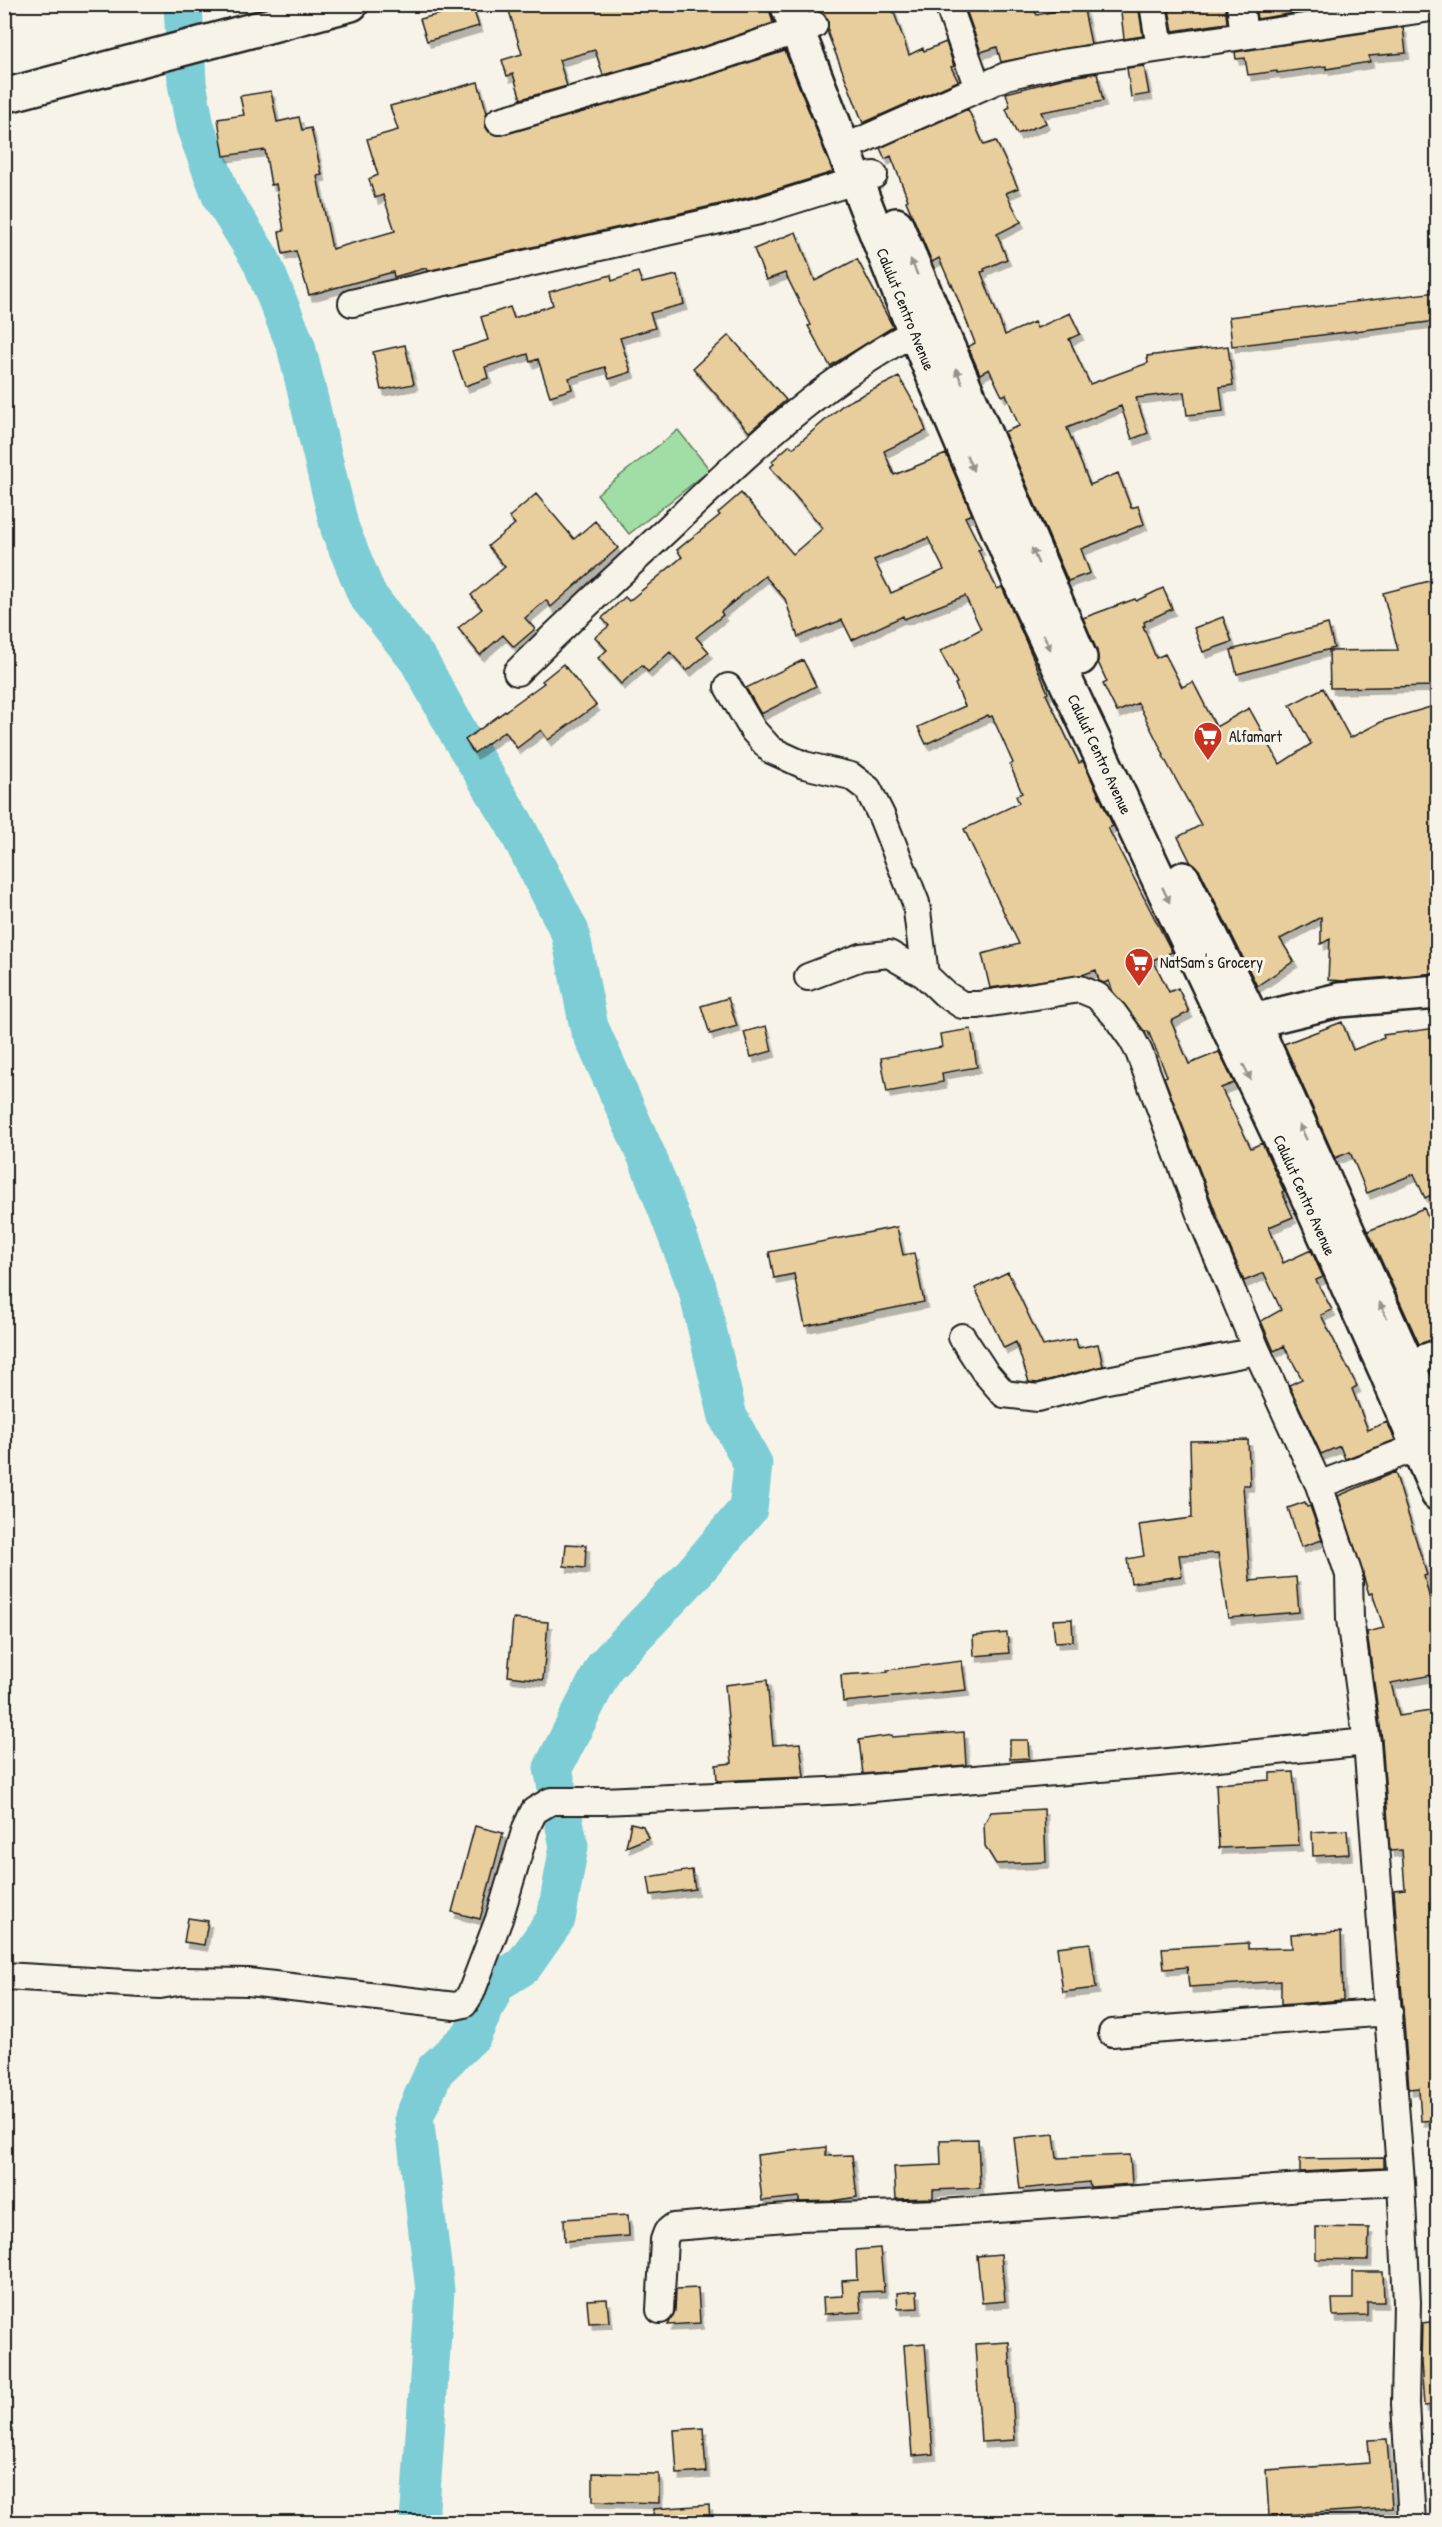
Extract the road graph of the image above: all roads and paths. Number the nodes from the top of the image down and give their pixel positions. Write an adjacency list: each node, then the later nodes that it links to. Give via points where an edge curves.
1 (351, 4): 11 (main road)
2 (948, 4): 10 (street)
3 (1153, 4): 9 (street)
4 (1240, 4): 8 (street)
5 (1437, 7): 6 (street)
6 (1340, 13): 8 (street)
7 (801, 16): 12 (street); 13 (main road, Calulut Centro Avenue); 14 (main road, Calulut Centro Avenue)
8 (1244, 35): 9 (street)
9 (1160, 48): 10 (street, via 1062,63 1006,76)
10 (978, 88): 13 (street)
11 (4, 96)
12 (499, 121)
13 (860, 141): 14 (main road, Calulut Centro Avenue)
14 (865, 178): 15 (street, via 748,214); 16 (main road, Calulut Centro Avenue)
15 (352, 303)
16 (926, 326): 17 (street, via 795,412 741,458); 22 (main road, Calulut Centro Avenue, via 962,414 1052,597 1154,822)
17 (517, 672)
18 (728, 687): 19 (street, via 753,730 771,750 804,765 851,776 868,789 916,903)
19 (925, 975): 20 (street, via 890,954 861,957); 24 (street, via 962,1005 1080,989 1097,996 1114,1014 1139,1052)
20 (807, 977)
21 (1437, 992): 22 (main road, via 1339,1000)
22 (1241, 1026): 25 (main road, Calulut Centro Avenue)
23 (962, 1337): 24 (street, via 984,1372 1004,1394 1038,1398 1101,1381)
24 (1257, 1351): 27 (street)
25 (1410, 1362): 26 (main road, Calulut Centro Avenue)
26 (1431, 1440): 27 (street); 28 (main road, Calulut Centro Avenue)
27 (1319, 1485): 29 (street, via 1349,1575 1350,1619)
28 (1437, 1494)
29 (1366, 1742): 30 (street, via 850,1790 562,1800 534,1811 489,1949 471,1993 464,2004 455,2006 248,1982 183,1981 160,1985); 31 (street)
30 (4, 1976)
31 (1389, 2012): 32 (street); 33 (street)
32 (1112, 2033)
33 (1401, 2182): 34 (street, via 942,2214 799,2217 673,2227 664,2240); 35 (street)
34 (660, 2310)
35 (1412, 2523)

